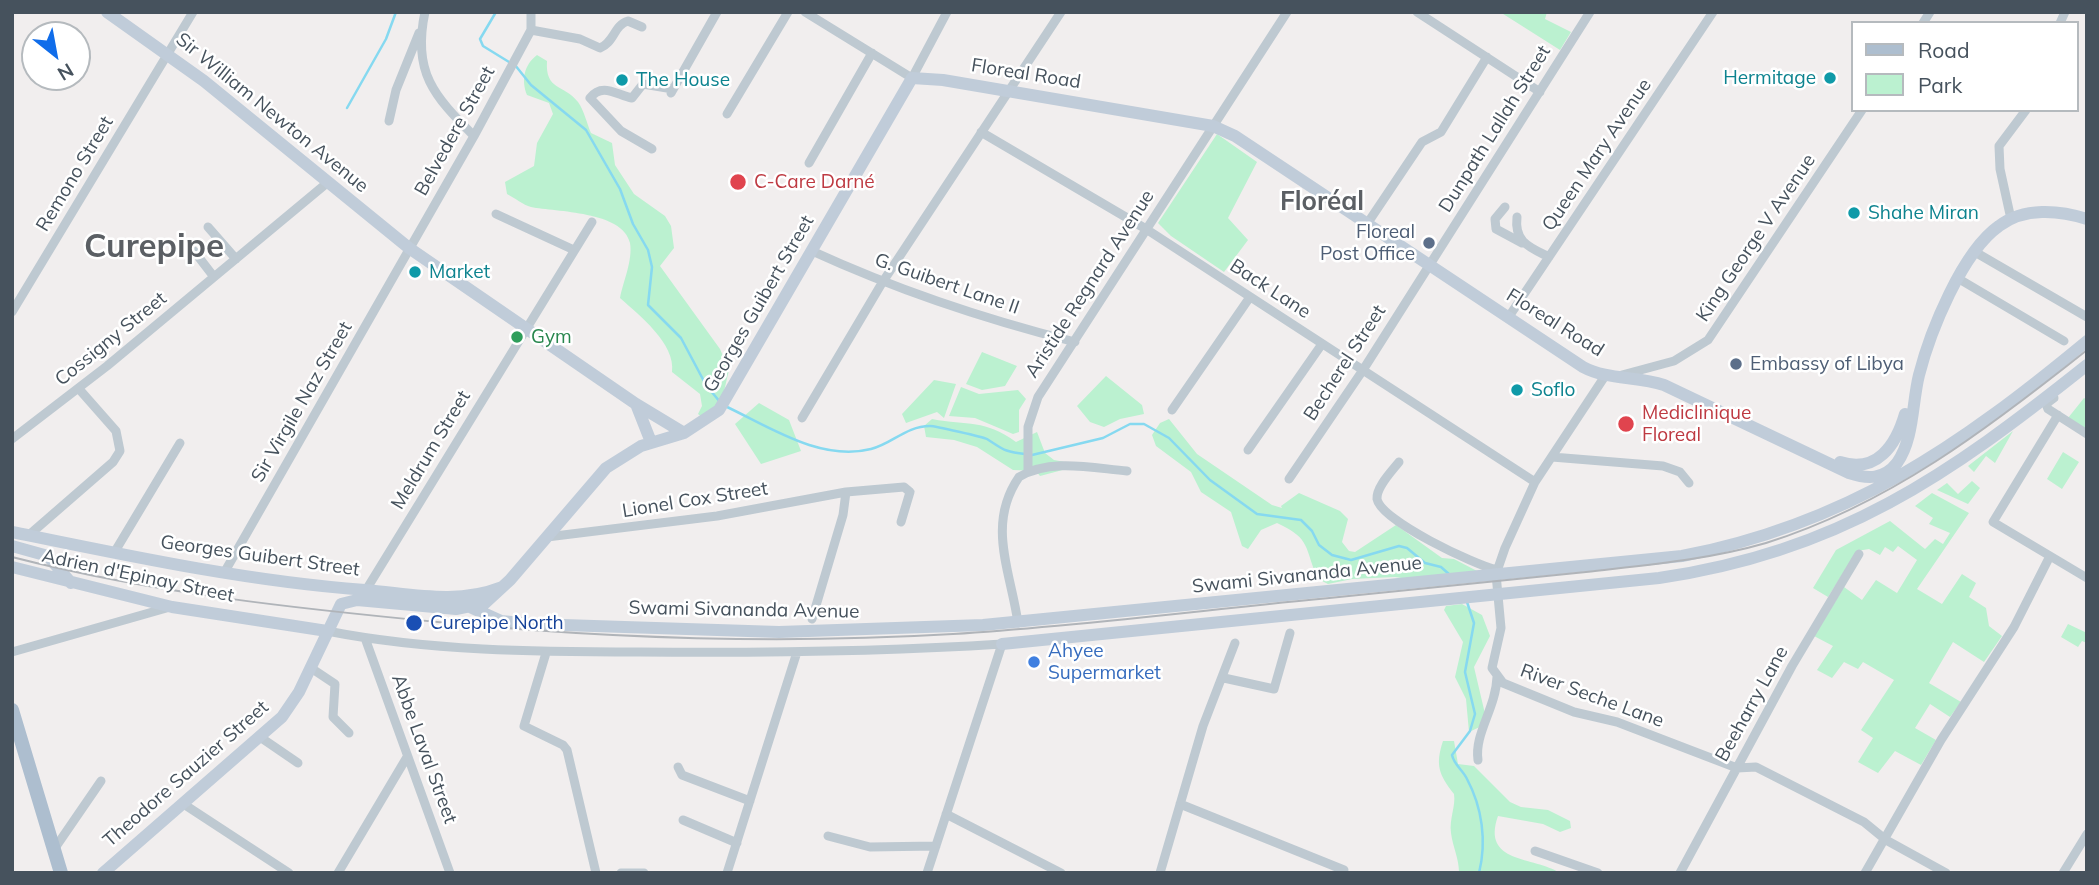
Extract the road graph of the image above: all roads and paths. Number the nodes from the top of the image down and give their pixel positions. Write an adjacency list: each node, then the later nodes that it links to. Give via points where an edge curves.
1 (107, 12): 17 (street, Sir William Newton Avenue)
2 (193, 12): 17 (street, Remono Street)
3 (425, 12): 15 (street)
4 (531, 12): 16 (street)
5 (717, 12): 30 (street, via 671,91 643,84 632,97 603,89 590,97 621,131)
6 (788, 12): 25 (street)
7 (805, 12): 18 (street)
8 (947, 12): 20 (street)
9 (1061, 12): 21 (street)
10 (1287, 12): 27 (street, Aristide Regnard Avenue)
11 (1417, 12): 19 (street)
12 (1590, 12): 22 (street, Dunpath Lallah Street)
13 (1713, 12): 48 (street, Queen Mary Avenue)
14 (642, 27): 16 (street, via 621,23 600,48 580,39)
15 (421, 29): 26 (street, via 399,81); 29 (street, via 424,73 440,100)
16 (531, 30): 29 (street, Belvedere Street)
17 (168, 53): 32 (street, Sir William Newton Avenue); 55 (street, Remono Street)
18 (872, 53): 20 (street); 31 (street)
19 (1487, 57): 22 (street); 39 (street, via 1441,132 1422,142)
20 (912, 78): 21 (street, Floreal Road); 46 (street, Georges Guibert Street)
21 (1009, 91): 27 (street, Floreal Road); 28 (street)
22 (1540, 92): 50 (street, Dunpath Lallah Street)
23 (1861, 112): 66 (street, King George V Avenue, via 1708,340 1674,361)
24 (2024, 112): 36 (street, via 1999,146)
25 (727, 114)
26 (389, 121)
27 (1213, 126): 39 (street, Floreal Road); 41 (street, Aristide Regnard Avenue)
28 (981, 132): 41 (street, Back Lane); 53 (street)
29 (474, 136): 43 (street, Belvedere Street)
30 (652, 149)
31 (809, 163)
32 (327, 183): 43 (street, Sir William Newton Avenue); 49 (street, Cossigny Street)
33 (1505, 207): 42 (street, via 1495,219 1496,229)
34 (496, 214): 44 (street)
35 (1517, 217): 42 (street, via 1515,230)
36 (2011, 219): 37 (street, via 2044,212); 47 (street, via 1999,225)
37 (2087, 219)
38 (592, 222): 44 (street, Meldrum Street)
39 (1367, 224): 50 (street, Floreal Road)
40 (208, 227): 49 (street)
41 (1146, 229): 54 (street, Back Lane); 61 (street, Aristide Regnard Avenue)
42 (1522, 243): 48 (street)
43 (410, 248): 58 (street, Sir William Newton Avenue); 97 (street, Sir Virgile Naz Street)
44 (574, 250): 58 (street, Meldrum Street)
45 (194, 251): 51 (street)
46 (812, 251): 53 (street, G. Guibert Lane II); 73 (street, Georges Guibert Street, via 719,410)
47 (1975, 252): 52 (street); 56 (street)
48 (1549, 257): 57 (street, Queen Mary Avenue)
49 (236, 259): 51 (street, Cossigny Street)
50 (1429, 265): 57 (street, Floreal Road); 64 (street, Becherel Street)
51 (214, 277): 68 (street, Cossigny Street)
52 (1959, 279): 59 (street); 66 (street, Floreal Road, via 1898,438 1889,450 1861,466 1807,452 1664,385)
53 (882, 283): 61 (street, G. Guibert Lane II); 72 (street)
54 (1250, 297): 62 (street, Back Lane); 70 (street)
55 (12, 312)
56 (2087, 317)
57 (1508, 318): 67 (street, Floreal Road)
58 (525, 328): 69 (street); 101 (street, Meldrum Street)
59 (2064, 341)
60 (2087, 341): 96 (street, Swami Sivananda Avenue, via 1983,424 1876,491 1831,512 1732,547 1682,556)
61 (1075, 342): 81 (street, Aristide Regnard Avenue, via 1038,397 1028,427)
62 (1322, 344): 64 (street, Back Lane); 78 (street)
63 (2087, 365): 102 (street, via 1943,472 1880,509 1800,545 1709,570)
64 (1363, 370): 83 (street, Becherel Street); 84 (street, Back Lane)
65 (2087, 372): 71 (street, via 2046,404)
66 (1620, 375): 67 (street, Floreal Road)
67 (1605, 376): 79 (street)
68 (79, 389): 75 (street, Cossigny Street); 89 (street, via 116,431 120,451)
69 (636, 404): 73 (street); 76 (street)
70 (1172, 410)
71 (2058, 415): 74 (street); 94 (street, via 1993,522)
72 (802, 418)
73 (684, 433): 76 (street, Georges Guibert Street)
74 (2087, 434)
75 (12, 439)
76 (651, 442): 90 (street, Georges Guibert Street, via 606,468)
77 (180, 443): 92 (street)
78 (1248, 450)
79 (1552, 457): 84 (street); 85 (street, via 1663,466 1680,472)
80 (1399, 462): 96 (street, via 1379,490 1381,506 1415,534)
81 (1027, 468): 82 (street, via 1078,466); 109 (street, via 1013,486 1002,537)
82 (1127, 471)
83 (1289, 479)
84 (1535, 482): 96 (street)
85 (1689, 483)
86 (846, 492): 87 (street, Lionel Cox Street, via 908,488); 90 (street, Lionel Cox Street, via 717,516); 108 (street)
87 (901, 522)
88 (12, 532): 89 (street, Georges Guibert Street)
89 (29, 535): 92 (street, Georges Guibert Street)
90 (547, 537): 100 (street, Georges Guibert Street)
91 (12, 546): 99 (street, via 48,556)
92 (114, 553): 97 (street, Georges Guibert Street)
93 (1859, 554): 128 (street, Beeharry Lane)
94 (2050, 556): 98 (street); 137 (street, via 2014,626 1941,740)
95 (12, 567): 99 (street, Adrien d'Epinay Street)
96 (1496, 572): 102 (street, River Seche Lane); 109 (street, Swami Sivananda Avenue)
97 (224, 573): 101 (street, Georges Guibert Street)
98 (2087, 578)
99 (71, 583): 105 (street, Adrien d'Epinay Street)
100 (502, 587): 103 (street, Georges Guibert Street, via 475,596); 104 (street, Georges Guibert Street)
101 (362, 595): 103 (street, Georges Guibert Street); 106 (street, Georges Guibert Street); 110 (street, Theodore Sauzier Street, via 341,604)
102 (1492, 596): 114 (street); 119 (street, River Seche Lane, via 1501,628 1492,668)
103 (438, 598): 106 (street, Swami Sivananda Avenue)
104 (494, 599): 106 (street, Georges Guibert Street); 107 (street)
105 (172, 607): 110 (street, Adrien d'Epinay Street); 115 (street)
106 (472, 608): 107 (street, Swami Sivananda Avenue)
107 (492, 618): 109 (street, Swami Sivananda Avenue, via 531,624 779,632)
108 (812, 619)
109 (1018, 623)
110 (327, 631): 112 (street); 118 (street, Theodore Sauzier Street)
111 (1290, 633): 120 (street, via 1274,689)
112 (365, 638): 117 (street); 124 (street, Abbe Laval Street)
113 (1235, 643): 120 (street)
114 (1002, 644): 116 (street); 133 (street)
115 (12, 652)
116 (797, 652): 117 (street); 130 (street)
117 (546, 653): 148 (street, via 524,726 568,750)
118 (311, 668): 122 (street, via 335,684 333,717); 123 (street, Theodore Sauzier Street, via 290,707)
119 (1497, 677): 125 (street, via 1494,705 1478,740); 128 (street, River Seche Lane, via 1574,712 1617,722)
120 (1223, 678): 132 (street)
121 (12, 710): 140 (main road)
122 (349, 733)
123 (260, 737): 126 (street); 131 (street, Theodore Sauzier Street)
124 (407, 757): 146 (street); 147 (street, Abbe Laval Street)
125 (1478, 760)
126 (298, 763)
127 (678, 767): 130 (street, via 682,775)
128 (1737, 768): 137 (street, River Seche Lane, via 1756,767 1864,822); 156 (street, Beeharry Lane)
129 (101, 781): 140 (street)
130 (750, 801): 138 (street)
131 (183, 803): 144 (street, Theodore Sauzier Street); 145 (street)
132 (1180, 804): 142 (street); 154 (street)
133 (946, 814): 139 (street); 153 (street)
134 (683, 820): 138 (street)
135 (2087, 834): 159 (street)
136 (828, 836): 139 (street, via 870,847)
137 (1886, 840): 157 (street); 158 (street, River Seche Lane)
138 (737, 843): 151 (street)
139 (936, 846): 152 (street)
140 (55, 848): 143 (main road)
141 (1535, 850): 155 (street)
142 (1344, 870)
143 (61, 873)
144 (103, 873)
145 (289, 873)
146 (338, 873)
147 (450, 873)
148 (596, 873)
149 (621, 873): 150 (street)
150 (644, 873)
151 (727, 873)
152 (927, 873)
153 (1061, 873)
154 (1160, 873)
155 (1598, 873)
156 (1680, 873)
157 (1865, 873)
158 (1946, 873)
159 (2063, 873)

